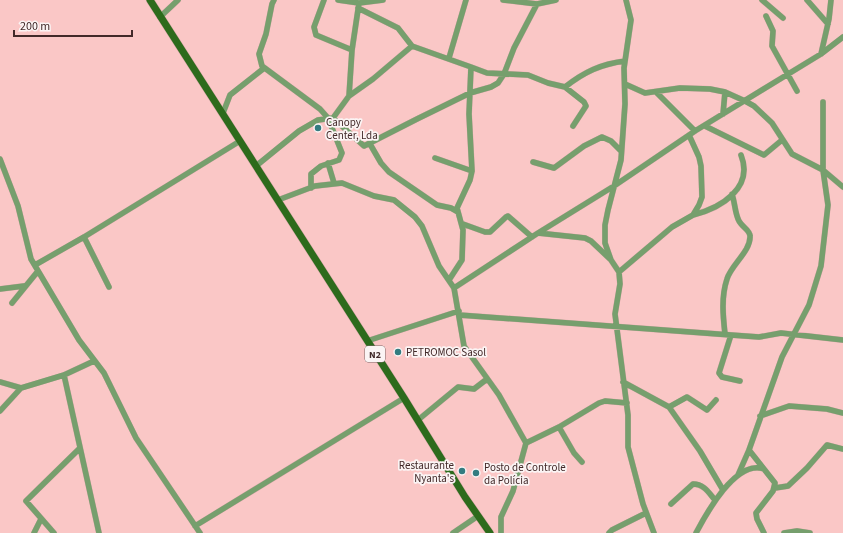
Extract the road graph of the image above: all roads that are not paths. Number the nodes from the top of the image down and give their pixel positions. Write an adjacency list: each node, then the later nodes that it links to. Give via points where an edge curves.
1 (150, 0): 17 (main road, N2)
2 (178, 0): 17 (street)
3 (274, 0): 29 (street, via 259,54)
4 (324, 0): 24 (street, via 314,27 316,35)
5 (338, 0): 15 (street)
6 (383, 0): 15 (street)
7 (466, 0): 26 (street)
8 (503, 0): 14 (street)
9 (556, 0): 14 (street)
10 (626, 0): 27 (street, via 631,20)
11 (762, 0): 18 (street)
12 (807, 0): 19 (street)
13 (831, 0): 19 (street)
14 (537, 4): 31 (street, via 514,48)
15 (359, 6): 23 (street, via 398,28); 24 (street)
16 (766, 16): 30 (street, via 773,31 772,46)
17 (160, 17): 41 (main road, N2)
18 (784, 18)
19 (828, 24): 20 (street)
20 (826, 36): 22 (street); 25 (street)
21 (843, 37): 22 (street)
22 (839, 42): 25 (street)
23 (412, 46): 26 (street); 38 (street)
24 (352, 50): 38 (street)
25 (821, 54): 30 (street)
26 (449, 58): 28 (street)
27 (626, 61): 32 (street); 33 (street, via 596,67 580,75)
28 (471, 67): 31 (street, via 487,73); 37 (street)
29 (263, 69): 41 (street, via 230,95); 43 (street)
30 (788, 73): 34 (street); 39 (street)
31 (504, 74): 33 (street, via 528,75); 37 (street, via 491,88)
32 (624, 84): 35 (street, via 645,93); 51 (street)
33 (566, 87): 44 (street, via 586,106)
34 (797, 91)
35 (656, 92): 36 (street, via 693,88); 46 (street)
36 (725, 92): 39 (street); 42 (street)
37 (470, 93): 50 (street); 59 (street)
38 (349, 96): 43 (street)
39 (745, 101): 42 (street); 48 (street, via 772,122)
40 (823, 102): 58 (street)
41 (223, 113): 49 (main road, N2)
42 (723, 114): 45 (street)
43 (331, 118): 50 (street, via 364,146); 56 (street, via 342,153 339,160); 57 (street, via 318,120 299,131)
44 (573, 126)
45 (706, 126): 46 (street); 48 (street, via 764,155)
46 (695, 131): 47 (street)
47 (689, 136): 61 (street); 67 (street, via 699,157 702,176 702,197)
48 (782, 140): 58 (street, via 792,154)
49 (240, 141): 57 (main road, N2); 70 (street)
50 (370, 144): 66 (street, via 389,172 437,205)
51 (621, 151): 55 (street, via 602,137 584,146 554,168); 61 (street)
52 (741, 155): 64 (street, via 745,170 741,185)
53 (435, 158): 59 (street)
54 (0, 159): 73 (street, via 18,206 27,246)
55 (533, 162)
56 (328, 163): 60 (street); 63 (street, via 311,174)
57 (256, 166): 65 (main road, N2)
58 (823, 170): 62 (street); 85 (street, via 828,205 823,257 809,305)
59 (472, 171): 66 (street)
60 (334, 183): 63 (street); 76 (street, via 348,184 374,196 394,200 402,206 422,226 439,266)
61 (614, 186): 69 (street); 72 (street, via 605,225 605,243)
62 (843, 187)
63 (311, 188): 65 (street)
64 (732, 194): 67 (street, via 715,208); 84 (street, via 739,220 750,236 749,244 726,280 723,304)
65 (278, 200): 88 (main road, N2)
66 (458, 212): 68 (street)
67 (693, 215): 75 (street, via 672,227)
68 (463, 224): 71 (street, via 490,232 508,216); 76 (street, via 462,260)
69 (538, 233): 71 (street); 72 (street, via 588,239)
70 (84, 237): 73 (street); 78 (street)
71 (532, 237): 79 (street)
72 (612, 260): 75 (street)
73 (35, 265): 74 (street)
74 (38, 271): 77 (street); 89 (street)
75 (619, 272): 83 (street)
76 (449, 280): 79 (street)
77 (24, 286): 80 (street); 81 (street)
78 (109, 287)
79 (454, 288): 82 (street)
80 (0, 289)
81 (12, 303)
82 (459, 313): 83 (street); 88 (street); 91 (street, via 464,346)
83 (616, 327): 84 (street); 94 (street)
84 (724, 334): 86 (street)
85 (793, 334): 86 (street, via 774,333 759,337); 87 (street); 102 (street)
86 (731, 335): 92 (street, via 719,373 722,377)
87 (843, 340)
88 (367, 341): 96 (main road, N2)
89 (94, 361): 90 (street); 119 (street, via 108,380 115,399 140,443)
90 (64, 375): 95 (street); 106 (street)
91 (488, 379): 103 (street, via 474,389 458,388); 105 (street)
92 (740, 381)
93 (0, 382): 95 (street)
94 (623, 382): 98 (street); 99 (street)
95 (20, 388): 100 (street)
96 (404, 398): 103 (main road, N2); 119 (street)
97 (716, 400): 99 (street, via 707,410 685,397)
98 (627, 403): 104 (street, via 599,403); 116 (street, via 628,447)
99 (669, 407): 113 (street)
100 (0, 411)
101 (843, 413): 102 (street, via 789,406)
102 (760, 416): 107 (street)
103 (418, 420): 117 (main road, N2)
104 (559, 427): 105 (street); 109 (street)
105 (526, 443): 126 (street, via 513,491 501,516)
106 (79, 449): 118 (street, via 26,499); 122 (street)
107 (749, 450): 110 (street); 111 (street)
108 (843, 450): 112 (street, via 827,445 788,486)
109 (582, 462)
110 (766, 470): 111 (street, via 756,467); 112 (street, via 775,483)
111 (738, 475): 113 (street)
112 (775, 488): 130 (street, via 756,513)
113 (723, 490): 114 (street)
114 (715, 500): 115 (street, via 704,488 693,484); 129 (street)
115 (671, 504)
116 (646, 513): 127 (street); 128 (street)
117 (478, 516): 124 (street); 125 (main road, N2)
118 (41, 519): 120 (street); 121 (street)
119 (195, 526): 123 (street)
120 (34, 533)
121 (54, 533)
122 (99, 533)
123 (200, 533)
124 (453, 533)
125 (490, 533)
126 (501, 533)
127 (609, 533)
128 (654, 533)
129 (696, 533)
130 (764, 533)
131 (784, 533): 132 (street, via 797,530)
132 (810, 533)

